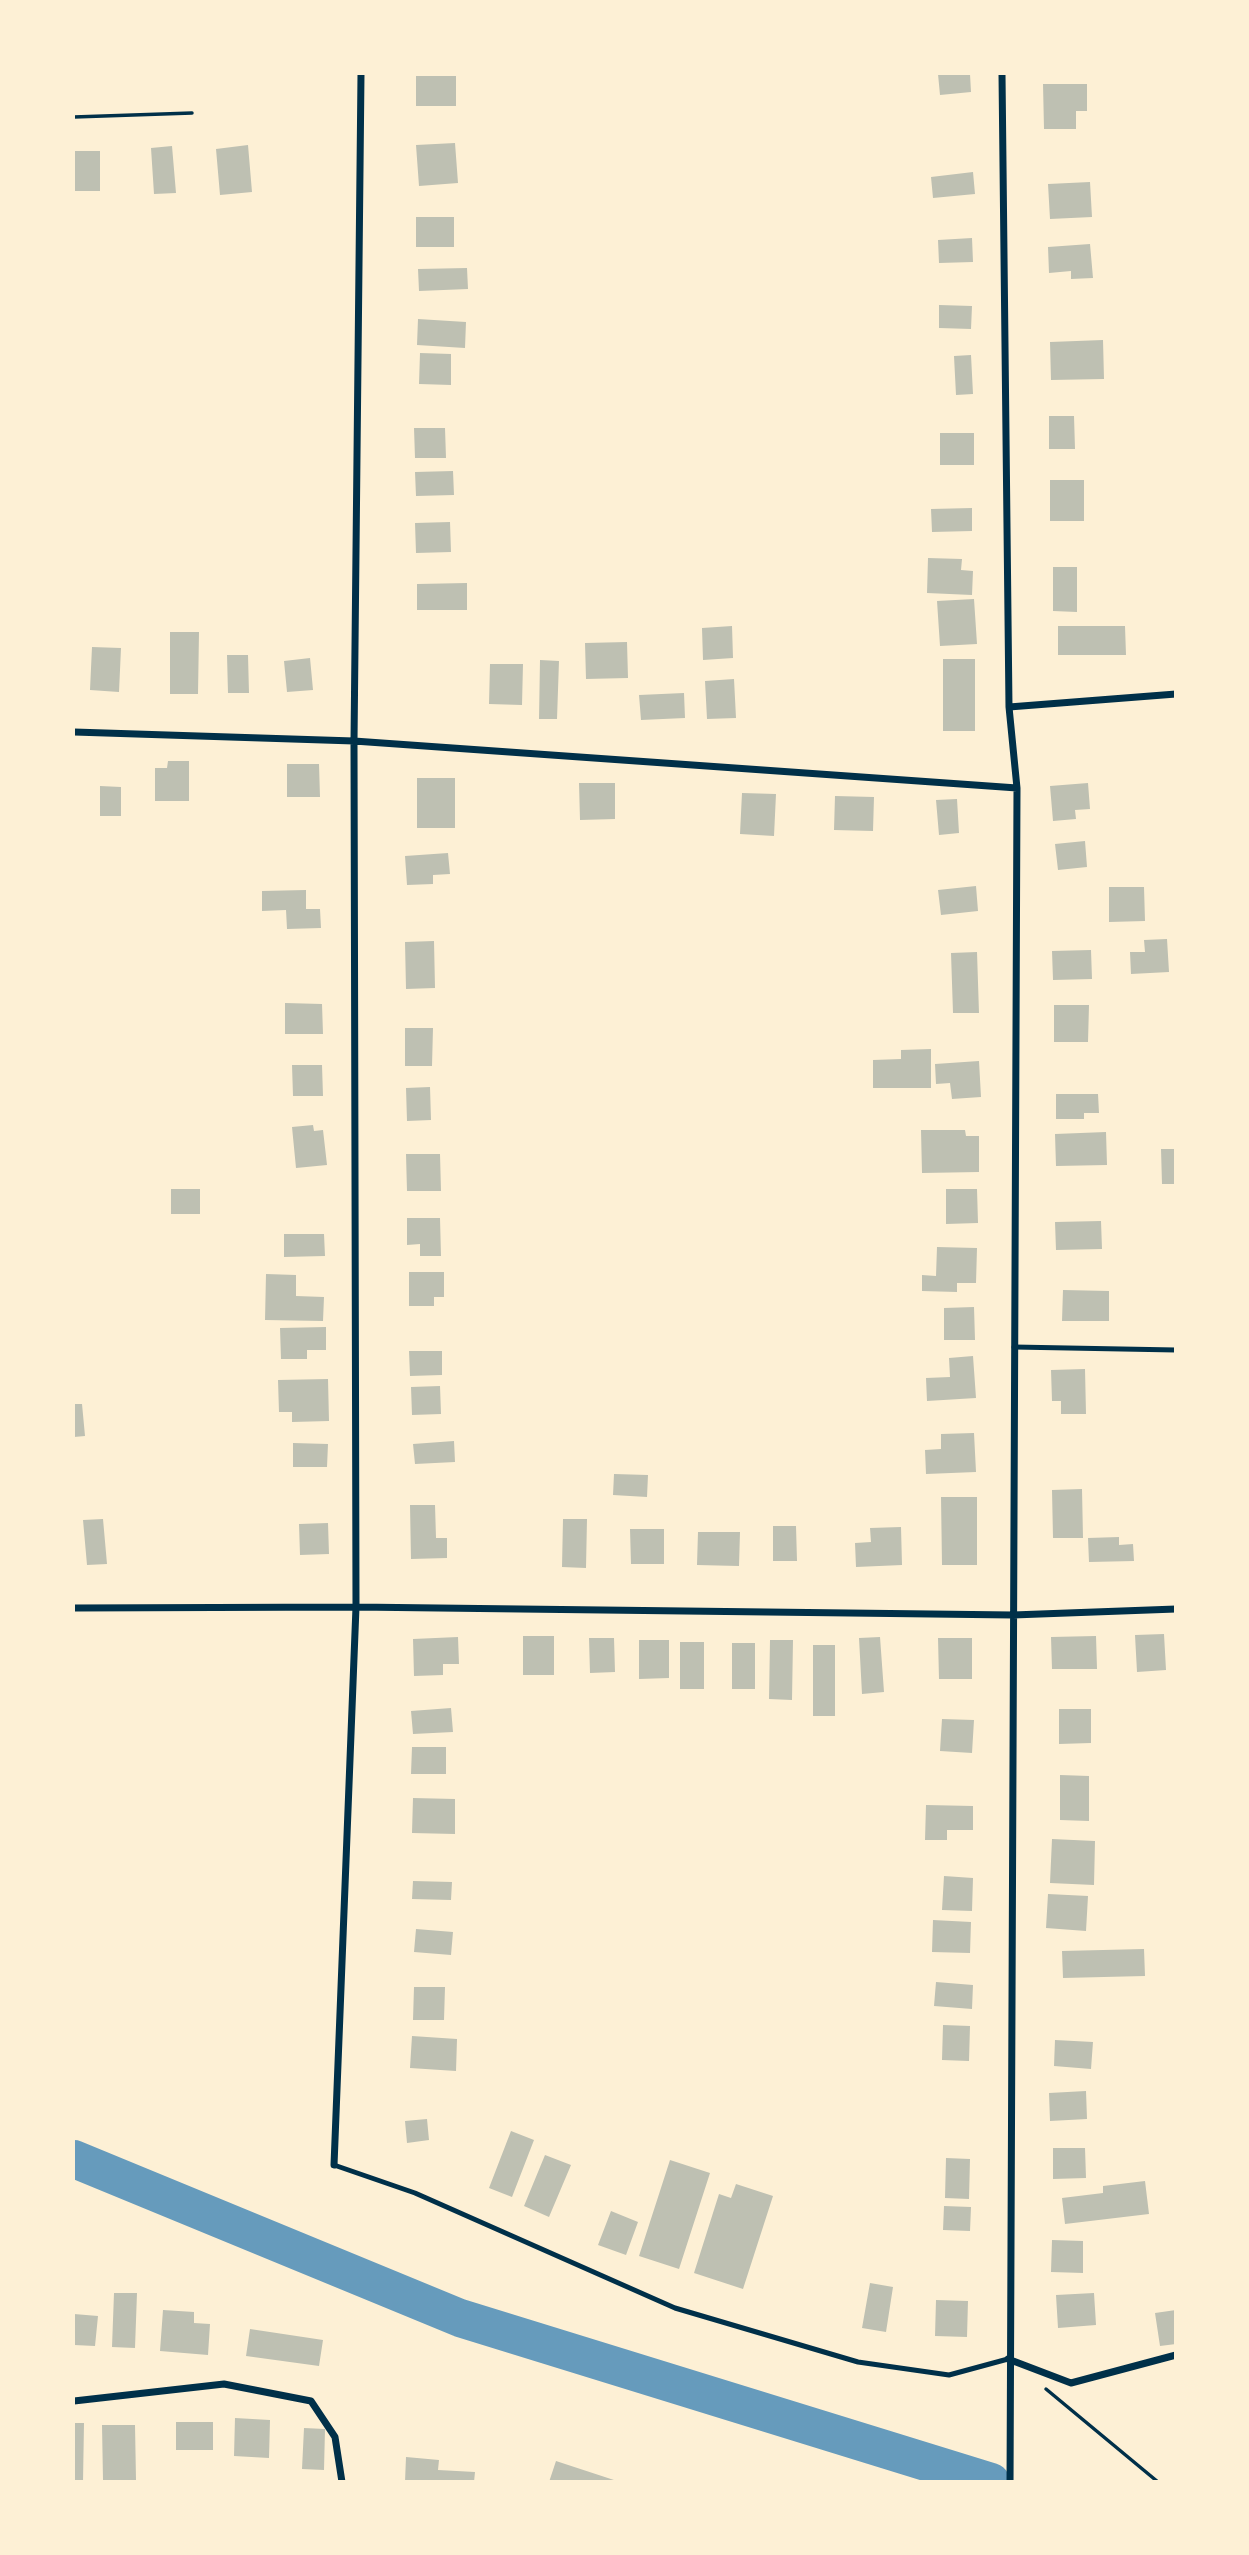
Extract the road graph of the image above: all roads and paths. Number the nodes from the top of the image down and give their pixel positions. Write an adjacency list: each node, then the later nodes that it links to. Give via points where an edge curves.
1 (361, 74): 8 (street)
2 (1002, 74): 6 (street)
3 (192, 113): 4 (path)
4 (74, 117)
5 (1175, 694): 6 (street)
6 (1009, 707): 9 (street)
7 (74, 732): 8 (street)
8 (354, 741): 9 (street); 12 (street)
9 (1017, 788): 10 (street)
10 (1014, 1347): 11 (lane); 15 (street)
11 (1175, 1350)
12 (356, 1607): 13 (street); 15 (street); 16 (street)
13 (74, 1608)
14 (1175, 1609): 15 (street)
15 (1013, 1615): 18 (street)
16 (334, 2165): 18 (lane, via 415,2193 675,2308 858,2362 950,2375)
17 (1175, 2355): 18 (street, via 1070,2383)
18 (1008, 2359): 22 (street)
19 (1038, 2382): 23 (path)
20 (74, 2400): 21 (street, via 224,2384 311,2401 335,2438)
21 (342, 2482)
22 (1010, 2482)
23 (1158, 2482)

